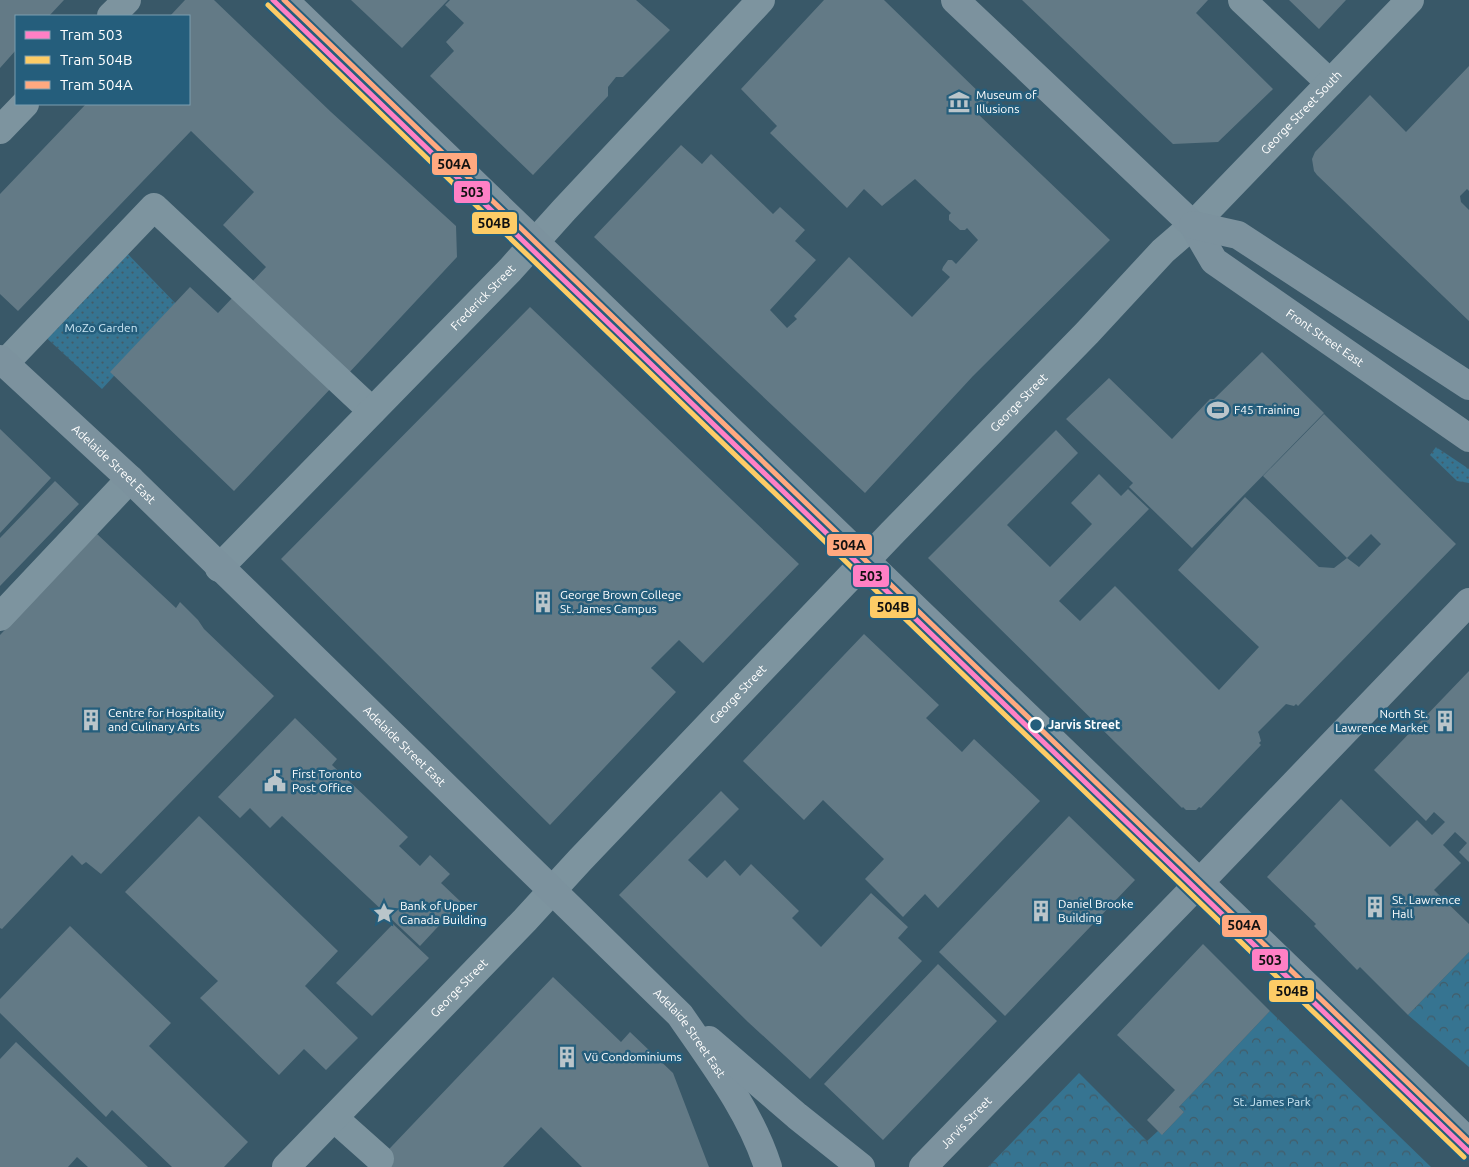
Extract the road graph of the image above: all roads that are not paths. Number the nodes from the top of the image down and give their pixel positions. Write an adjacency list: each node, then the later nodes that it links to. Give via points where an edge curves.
1 (127, 0): 7 (street)
2 (284, 0): 12 (main road)
3 (761, 0): 12 (street, Frederick Street)
4 (955, 0): 11 (main road, Front Street East)
5 (1242, 0): 8 (street)
6 (1410, 0): 8 (street, George Street South)
7 (112, 15)
8 (1330, 83): 11 (street, George Street South)
9 (25, 105): 10 (street)
10 (0, 130)
11 (1193, 225): 14 (main road, via 1238,235); 16 (main road, Front Street East, via 1214,261); 18 (street, George Street, via 1163,252)
12 (535, 242): 15 (street, Frederick Street); 18 (main road)
13 (2, 361): 15 (street, via 154,206); 17 (main road, Adelaide Street East)
14 (1469, 386)
15 (372, 411): 19 (street, Frederick Street)
16 (1469, 438)
17 (130, 480): 19 (main road, Adelaide Street East); 21 (street)
18 (866, 561): 22 (main road); 23 (street, George Street)
19 (219, 568): 23 (main road, Adelaide Street East)
20 (1469, 602): 22 (main road, Jarvis Street)
21 (0, 617)
22 (1200, 882): 26 (main road); 31 (main road, Jarvis Street)
23 (551, 891): 24 (main road, Adelaide Street East); 25 (street, George Street)
24 (680, 1015): 29 (main road, Adelaide Street East, via 744,1113); 30 (main road)
25 (334, 1118): 27 (street); 28 (street, George Street)
26 (1469, 1142)
27 (380, 1159)
28 (286, 1167)
29 (768, 1167)
30 (861, 1167)
31 (923, 1167)

